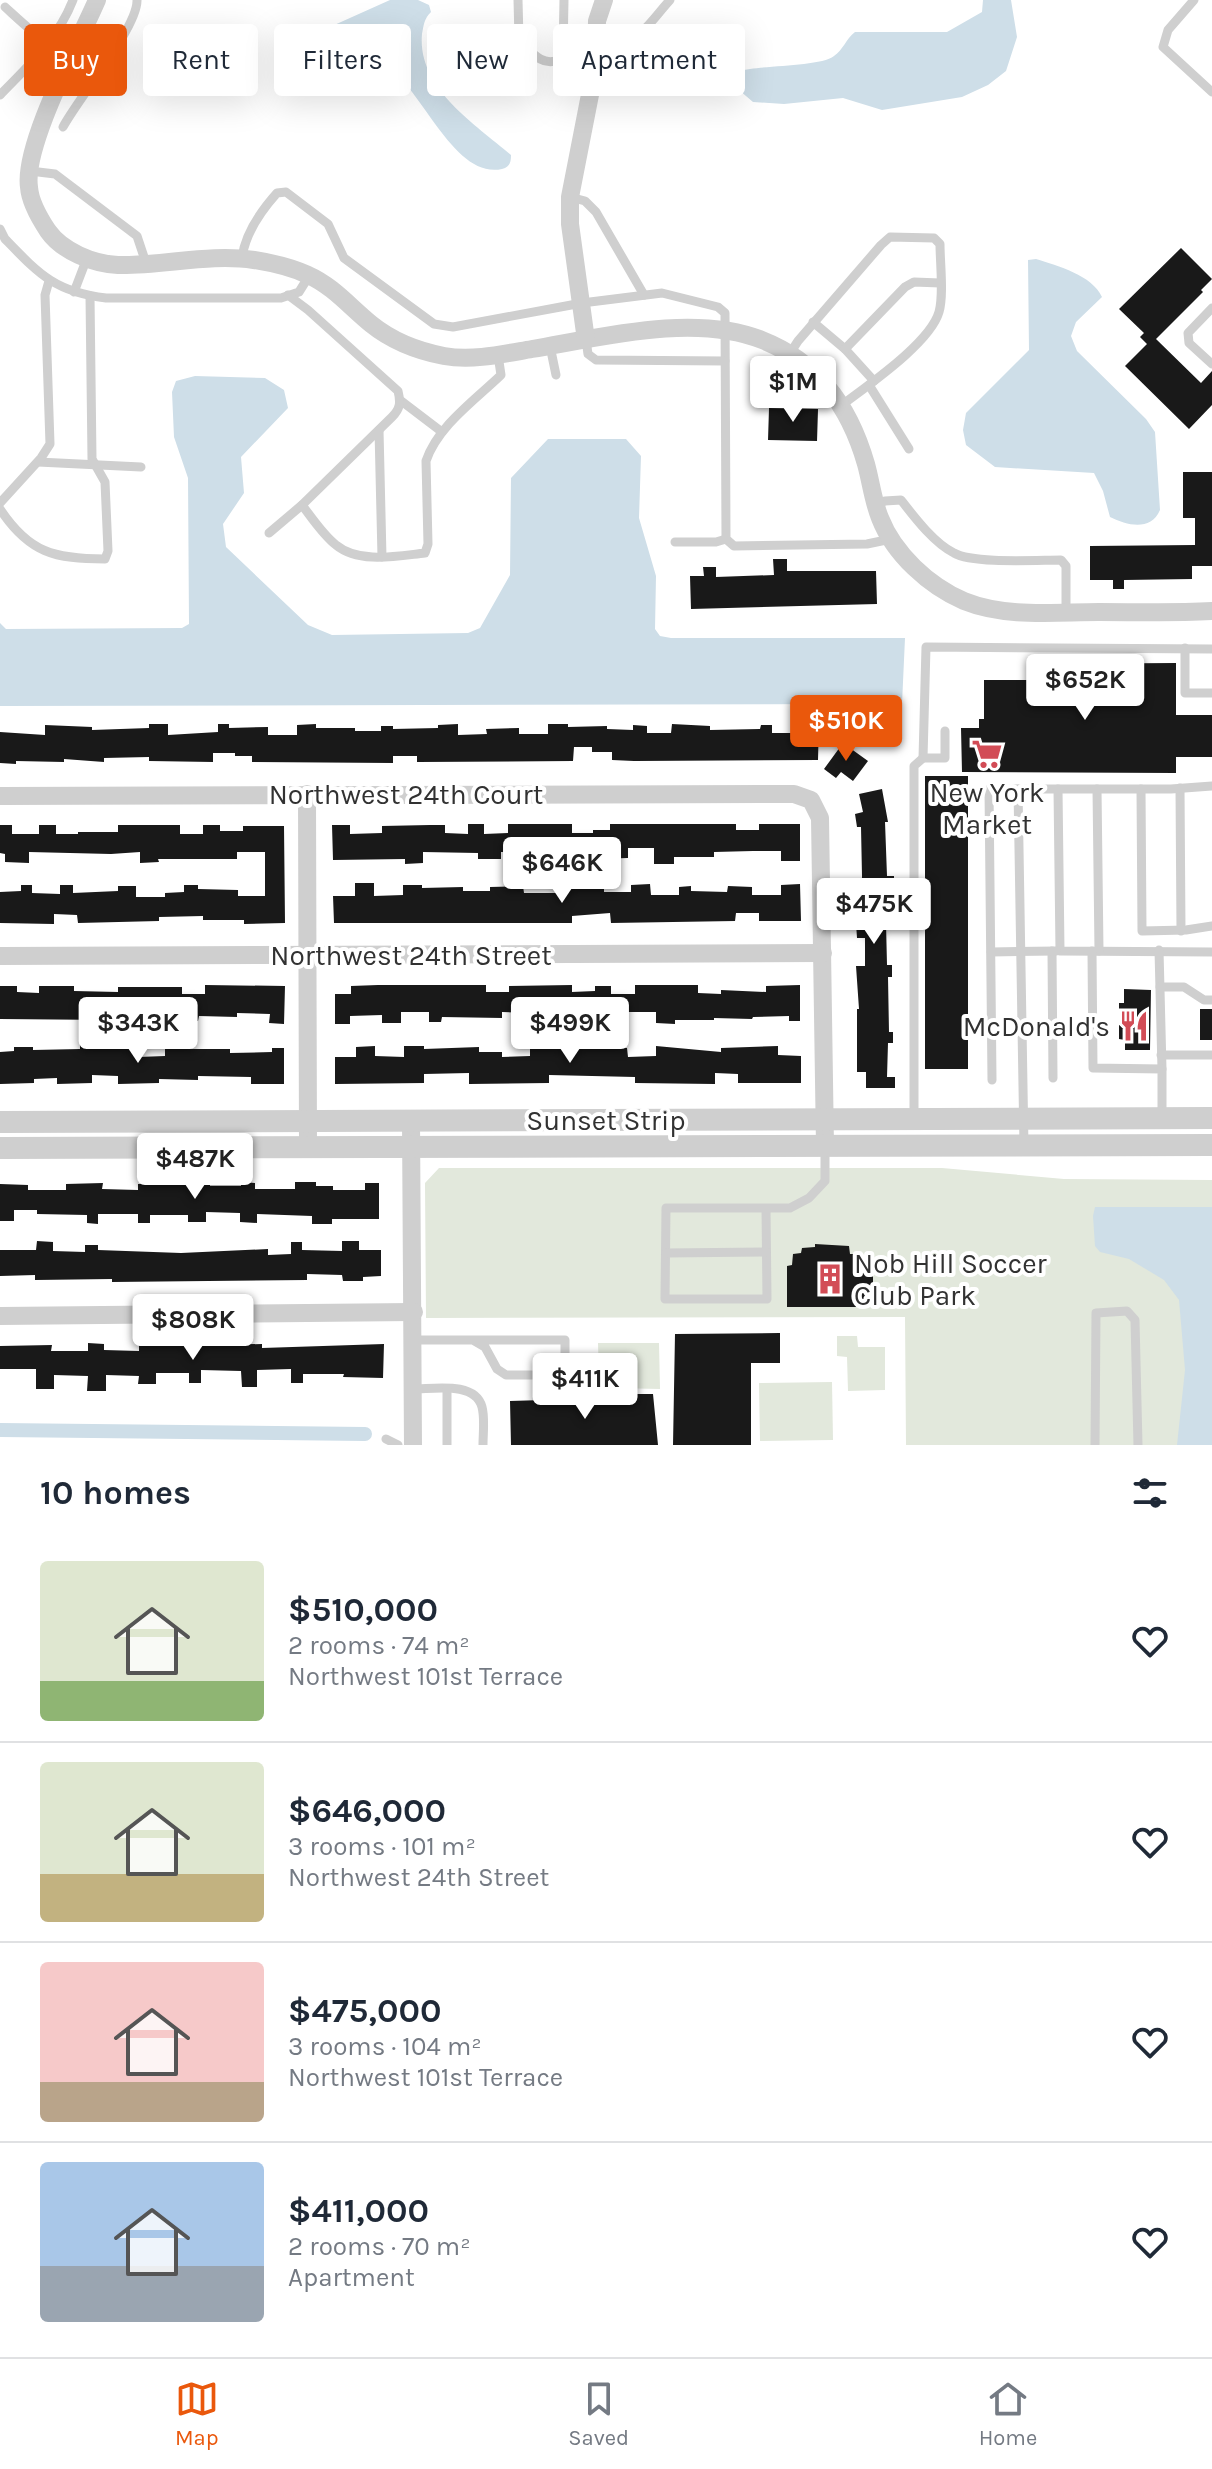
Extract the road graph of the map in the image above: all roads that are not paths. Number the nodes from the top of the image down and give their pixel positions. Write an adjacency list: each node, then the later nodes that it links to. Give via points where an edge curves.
1 (73, 0): 11 (lane)
2 (97, 0): 12 (street)
3 (137, 0): 15 (lane)
4 (518, 0): 5 (lane, via 519,39 549,64 563,52)
5 (564, 0)
6 (604, 0): 13 (street)
7 (670, 0): 14 (lane)
8 (1194, 0): 17 (lane, via 1168,30 1163,47)
9 (5, 7): 10 (lane)
10 (24, 24)
11 (61, 24)
12 (87, 24)
13 (597, 24)
14 (648, 24)
15 (127, 31)
16 (24, 70): 18 (lane)
17 (1212, 92)
18 (0, 95)
19 (55, 96): 23 (street)
20 (81, 96): 22 (lane)
21 (590, 96): 24 (street)
22 (63, 127)
23 (30, 171): 26 (street, via 28,188 40,218 56,242); 28 (lane, via 55,174 137,236)
24 (570, 197): 34 (lane, via 585,201 596,212); 36 (street)
25 (0, 229): 30 (lane)
26 (87, 258): 28 (street, via 114,265); 32 (lane)
27 (242, 258): 28 (street); 29 (street); 36 (lane, via 244,242 265,206 277,193 286,192 328,224 344,258 434,324 453,327)
28 (146, 263)
29 (310, 275): 33 (lane, via 299,292); 44 (street, via 374,327 408,345 447,356)
30 (49, 281): 32 (lane); 55 (lane, via 45,295 50,444)
31 (940, 283): 38 (lane, via 940,244 934,238 890,237); 42 (lane, via 905,287); 48 (lane, via 940,310 932,327)
32 (74, 292): 35 (lane)
33 (288, 295): 35 (lane); 49 (lane, via 398,391)
34 (644, 295): 36 (lane); 39 (lane, via 662,293 718,307 725,313)
35 (90, 296): 56 (lane)
36 (582, 303): 40 (street)
37 (1212, 308): 46 (lane, via 1188,333 1189,343)
38 (813, 322): 42 (lane); 43 (lane)
39 (725, 329): 40 (street); 43 (street); 45 (lane)
40 (586, 340): 41 (street); 45 (lane, via 588,354 596,360)
41 (550, 346): 44 (street); 47 (lane)
42 (845, 349): 48 (lane)
43 (791, 354): 50 (lane, via 776,375); 51 (street, via 815,371)
44 (498, 355): 53 (lane, via 501,375)
45 (725, 361): 62 (lane)
46 (1212, 364)
47 (556, 375)
48 (871, 383): 51 (lane); 54 (lane)
49 (400, 400): 52 (lane, via 399,409); 53 (lane)
50 (774, 402)
51 (842, 405): 59 (street, via 856,434)
52 (379, 430): 58 (lane); 65 (lane)
53 (442, 432): 65 (lane, via 426,461 425,553)
54 (909, 449)
55 (38, 462): 56 (lane); 60 (lane)
56 (96, 466): 57 (lane); 60 (lane, via 105,482 105,559 71,559 36,549)
57 (141, 467)
58 (302, 505): 61 (lane); 65 (lane, via 337,546 356,555)
59 (875, 505): 63 (street); 67 (lane, via 901,500 956,554 1061,560 1066,566)
60 (0, 506)
61 (269, 533)
62 (726, 539): 63 (lane, via 734,546 748,546); 64 (lane)
63 (891, 539): 67 (street, via 927,579 962,600 1010,612)
64 (675, 542)
65 (382, 557)
66 (1212, 611): 67 (street)
67 (1066, 612)
68 (1185, 648): 69 (lane); 70 (lane, via 1185,693); 72 (lane, via 926,647)
69 (1212, 649)
70 (1212, 693)
71 (945, 731): 72 (lane, via 945,758)
72 (923, 758): 101 (lane, via 914,766)
73 (1212, 786): 74 (lane)
74 (1180, 788): 78 (lane); 83 (lane)
75 (1018, 789): 76 (lane); 88 (lane, via 989,789); 89 (lane)
76 (1058, 789): 77 (lane); 86 (lane)
77 (1097, 789): 78 (lane); 87 (lane)
78 (1141, 789): 82 (lane)
79 (307, 794): 80 (street, Northwest 24th Court); 91 (street, Northwest 24th Court, via 794,794 811,800 820,818); 93 (street)
80 (0, 796)
81 (1212, 926): 83 (lane)
82 (1142, 931): 83 (lane); 84 (lane)
83 (1181, 931)
84 (1142, 950): 85 (lane); 87 (lane)
85 (1159, 950): 90 (lane); 94 (lane)
86 (1056, 951): 87 (lane); 89 (lane); 99 (lane)
87 (1095, 951): 98 (lane, via 1093,1068)
88 (991, 952): 89 (lane); 100 (lane)
89 (1019, 952): 105 (lane)
90 (1212, 952)
91 (823, 953): 93 (street, Northwest 24th Street); 104 (street)
92 (0, 956): 93 (street, Northwest 24th Street)
93 (309, 956): 106 (street)
94 (1160, 987): 95 (lane, via 1184,987); 96 (lane)
95 (1212, 1000)
96 (1161, 1055): 97 (lane); 98 (lane)
97 (1212, 1055)
98 (1162, 1069): 102 (lane)
99 (1053, 1078)
100 (992, 1080)
101 (914, 1117): 104 (street, Sunset Strip); 105 (street, Sunset Strip)
102 (1162, 1118): 103 (street, Sunset Strip); 105 (street, Sunset Strip)
103 (1212, 1118)
104 (825, 1119): 107 (street, Sunset Strip); 110 (street)
105 (1024, 1119): 111 (lane)
106 (309, 1120): 107 (street, Sunset Strip); 108 (street, Sunset Strip); 112 (street)
107 (411, 1120): 114 (street)
108 (0, 1122)
109 (1212, 1145): 111 (street, Sunset Strip)
110 (825, 1146): 111 (street, Sunset Strip); 114 (street, Sunset Strip); 115 (lane, via 821,1187 790,1208)
111 (1024, 1146)
112 (308, 1147): 113 (street, Sunset Strip); 114 (street, Sunset Strip)
113 (0, 1148)
114 (411, 1148): 118 (street)
115 (766, 1208): 116 (lane); 117 (lane, via 666,1208)
116 (766, 1252): 117 (lane); 117 (lane, via 767,1299 665,1299)
117 (666, 1253)
118 (414, 1312): 119 (street); 120 (street)
119 (0, 1316)
120 (414, 1340): 121 (lane); 122 (street)
121 (473, 1340): 121 (lane, via 565,1340 565,1375 506,1375)
122 (413, 1389): 123 (lane); 126 (street)
123 (447, 1389): 127 (lane); 128 (lane, via 468,1391 480,1402)
124 (386, 1439): 125 (lane)
125 (398, 1445)
126 (413, 1445)
127 (447, 1445)
128 (483, 1445)
129 (1095, 1445): 130 (lane, via 1096,1313 1127,1311 1135,1320)
130 (1138, 1445)

